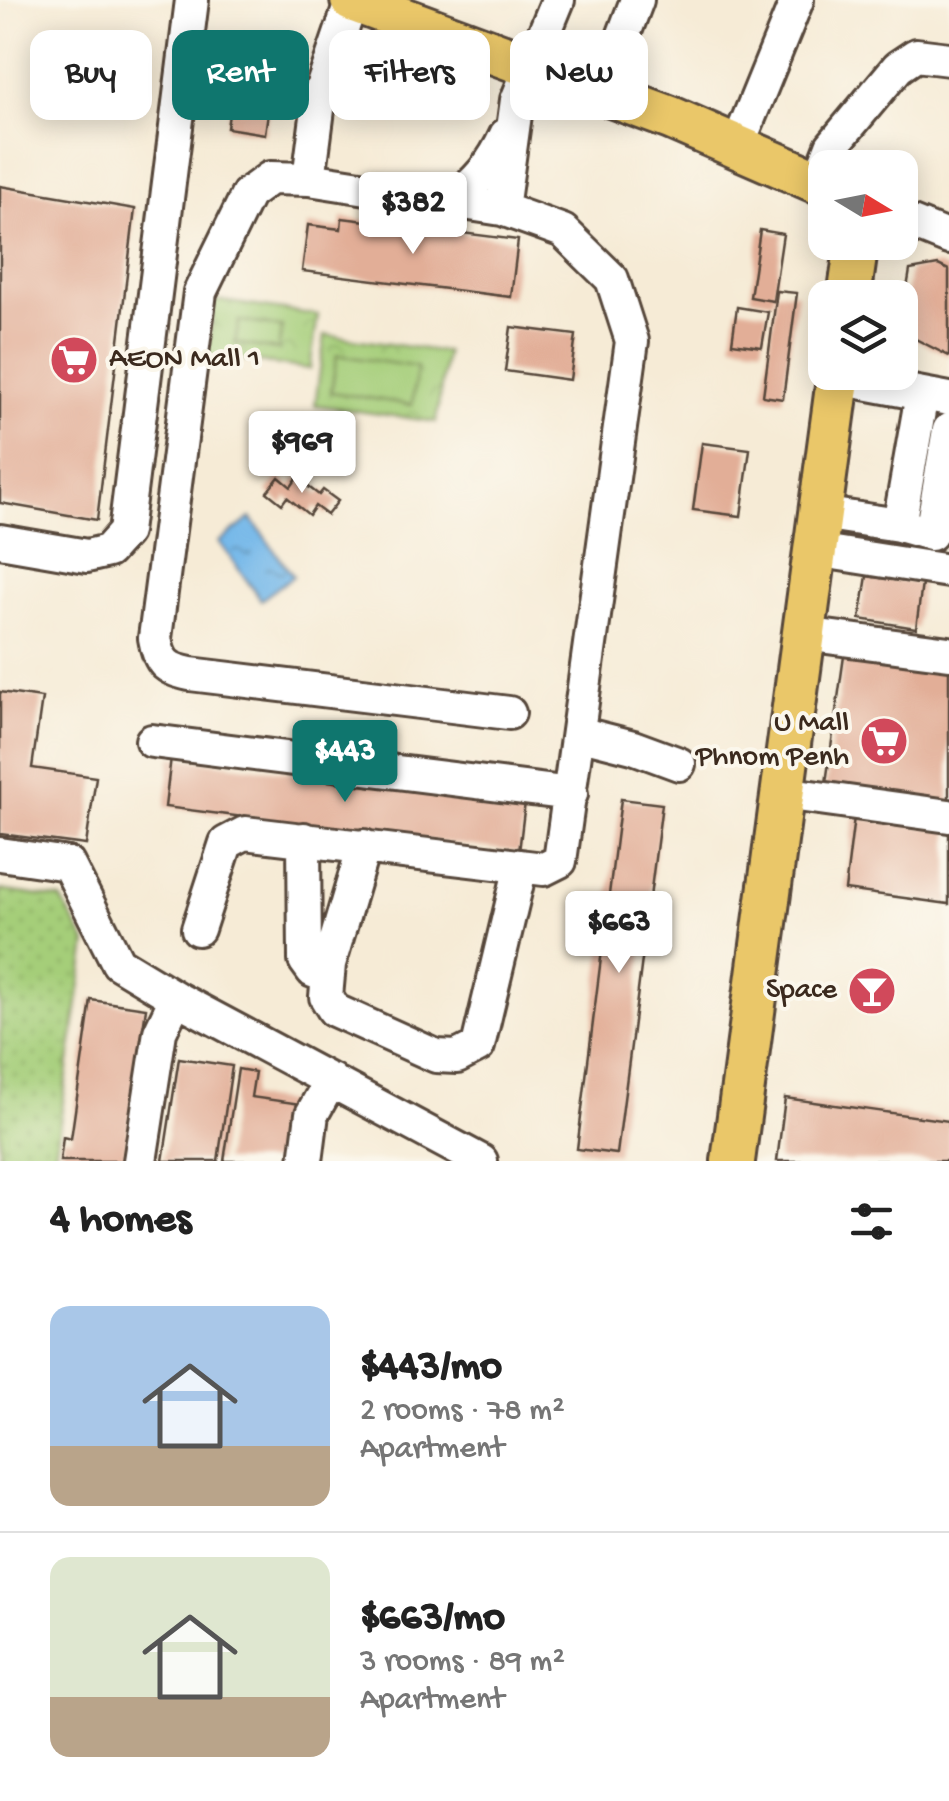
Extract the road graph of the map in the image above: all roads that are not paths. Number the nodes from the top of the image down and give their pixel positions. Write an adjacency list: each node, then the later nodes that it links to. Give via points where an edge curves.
1 (192, 0): 28 (street, via 125,532 108,551 87,556)
2 (352, 0): 6 (main road); 17 (street, via 320,94)
3 (558, 0): 7 (street)
4 (798, 0): 14 (street)
5 (634, 1): 8 (street)
6 (405, 9): 9 (main road)
7 (545, 30)
8 (624, 30)
9 (510, 57)
10 (949, 59): 15 (street, via 916,55 898,67)
11 (648, 110): 14 (main road)
12 (514, 120): 18 (street, via 495,159)
13 (515, 120): 19 (street)
14 (737, 146): 16 (main road)
15 (831, 150)
16 (808, 178)
17 (309, 179): 18 (street); 32 (street, via 270,178 248,194 200,292 155,638 159,660 190,674)
18 (452, 202): 19 (street)
19 (502, 208): 33 (street, via 563,231 612,279 632,341)
20 (918, 225): 21 (street)
21 (949, 238)
22 (837, 390): 26 (main road)
23 (908, 390): 24 (street)
24 (935, 396): 27 (street)
25 (949, 430): 27 (street)
26 (818, 532): 27 (street); 29 (street); 30 (main road)
27 (926, 535)
28 (0, 542)
29 (949, 571)
30 (804, 634): 31 (street); 36 (main road)
31 (949, 653)
32 (509, 713)
33 (578, 733): 35 (street); 37 (street)
34 (152, 741): 37 (street)
35 (679, 764)
36 (783, 793): 38 (street); 50 (main road)
37 (571, 794): 42 (street, via 560,861 544,869)
38 (949, 816)
39 (304, 839): 40 (street); 43 (street, via 245,833 226,844); 44 (street, via 305,960)
40 (364, 846): 42 (street); 44 (street)
41 (0, 854): 45 (street, via 68,864 118,962)
42 (521, 866): 44 (street, via 478,1046 458,1058 436,1056 334,1010 326,997)
43 (198, 929)
44 (328, 976)
45 (176, 998): 46 (street); 47 (street, via 160,1032)
46 (331, 1080): 48 (street, via 312,1114); 49 (street)
47 (140, 1161)
48 (306, 1161)
49 (481, 1161)
50 (733, 1161)

